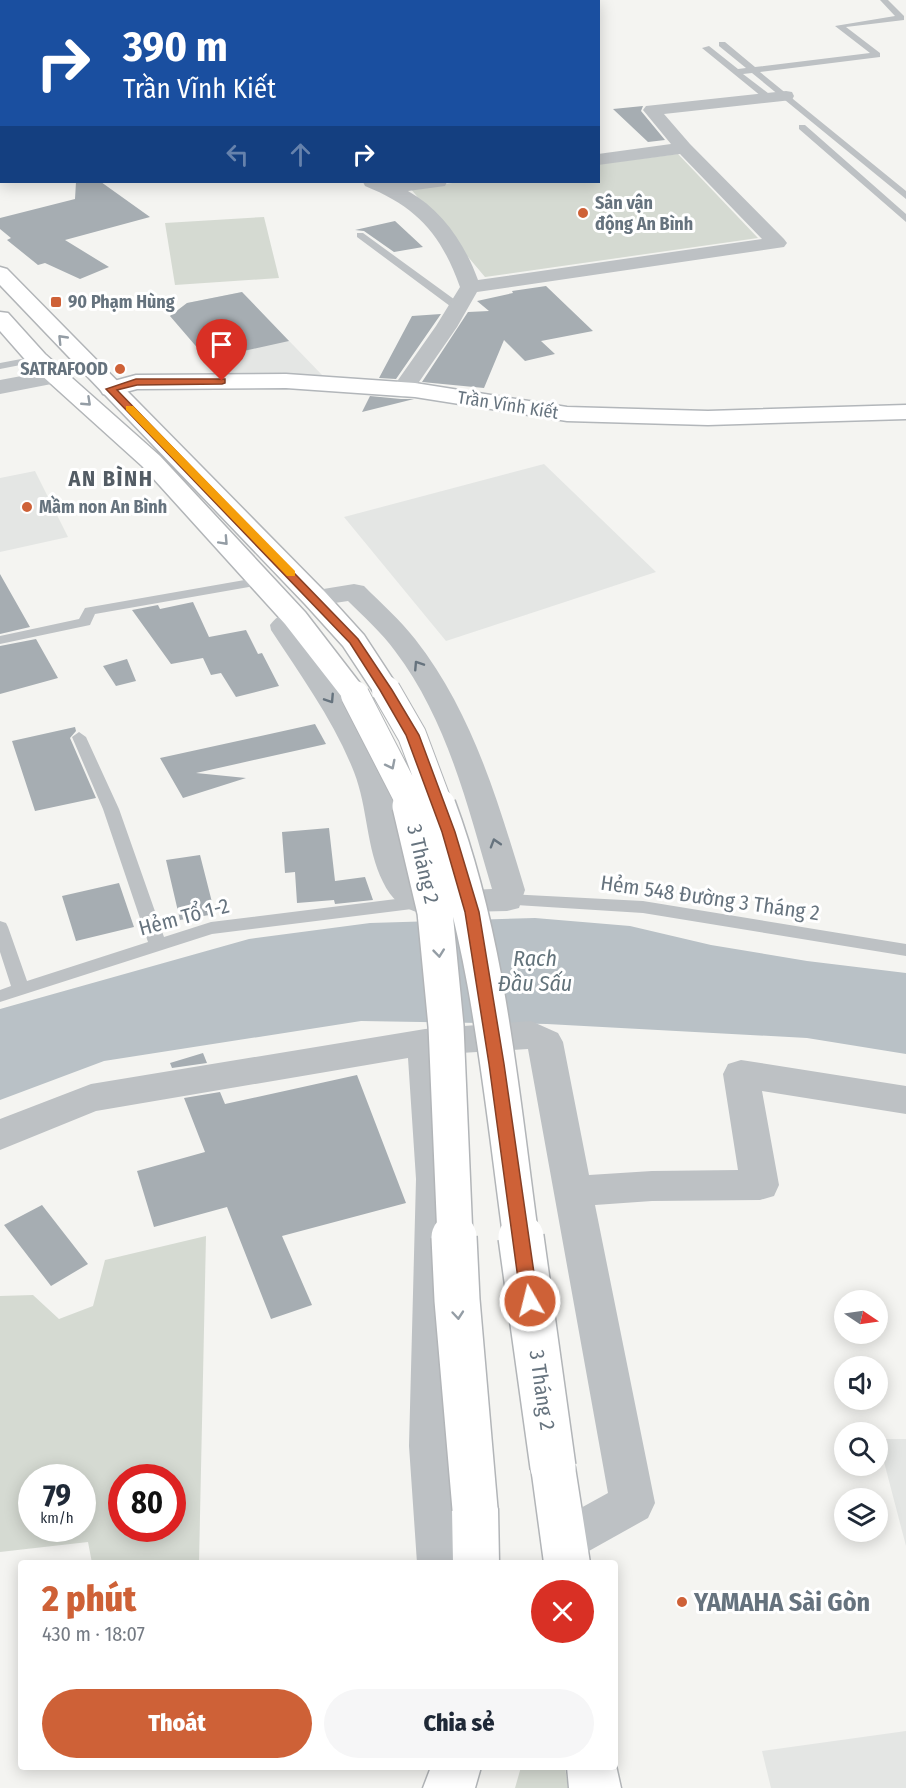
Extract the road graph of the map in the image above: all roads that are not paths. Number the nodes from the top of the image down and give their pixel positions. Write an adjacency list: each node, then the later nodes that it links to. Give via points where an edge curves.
1 (884, 0): 3 (lane)
2 (906, 10): 3 (lane)
3 (895, 11): 6 (lane, via 901,18 839,26 877,55)
4 (722, 44): 6 (lane)
5 (706, 48): 7 (lane)
6 (754, 70): 7 (lane); 8 (lane)
7 (736, 72): 8 (lane)
8 (778, 97): 10 (street, via 652,110); 14 (lane)
9 (802, 127): 15 (lane)
10 (684, 148): 11 (street); 19 (street, via 777,243)
11 (600, 160)
12 (419, 183): 13 (street)
13 (381, 185): 19 (street, via 424,209 454,248)
14 (906, 198): 15 (lane)
15 (887, 202): 16 (lane)
16 (906, 219)
17 (360, 235): 20 (lane)
18 (0, 273): 26 (main road, 3 Tháng 2, one-way to 18)
19 (470, 287): 20 (street)
20 (458, 307): 27 (street)
21 (5, 329): 22 (main road, 3 Tháng 2)
22 (36, 358): 23 (lane); 24 (main road, 3 Tháng 2)
23 (0, 366)
24 (59, 376): 25 (street); 29 (main road, 3 Tháng 2, one-way to 29, via 151,461)
25 (0, 387)
26 (111, 389): 27 (main road, Trần Vĩnh Kiết, via 136,382 286,381); 30 (main road, 3 Tháng 2)
27 (402, 390): 28 (main road, Trần Vĩnh Kiết, via 567,414 708,418)
28 (906, 412)
29 (261, 581): 30 (main road, 3 Tháng 2); 31 (lane, via 90,611 85,622)
30 (305, 608): 32 (main road, 3 Tháng 2); 34 (street, one-way to 30, via 509,890 477,785 443,703 405,645 354,592); 35 (street, one-way to 35, via 284,625 285,630 351,732 377,794 393,870 407,892)
31 (0, 640)
32 (370, 692): 45 (main road, 3 Tháng 2, bridge, via 412,735 472,912); 47 (main road, 3 Tháng 2, one-way to 47, bridge, via 408,798 435,912 446,1026 457,1300)
33 (79, 737): 37 (lane, via 111,809)
34 (507, 900): 35 (street); 38 (lane, Hẻm 548 Đường 3 Tháng 2, via 643,907)
35 (420, 902): 37 (lane, Hẻm Tổ 1-2, via 211,928)
36 (0, 927): 39 (lane)
37 (158, 945): 39 (lane, Hẻm Tổ 1-2)
38 (906, 950)
39 (21, 989): 40 (lane, Hẻm Tổ 1-2)
40 (0, 996)
41 (425, 1042): 43 (street, via 91,1098); 44 (street, via 531,1034 545,1042); 46 (street, via 435,1179 431,1446)
42 (906, 1100): 44 (street, via 741,1074 760,1185)
43 (0, 1135)
44 (572, 1191): 45 (street, via 632,1503)
45 (565, 1552)
46 (440, 1560)
47 (476, 1560)
48 (455, 1770): 50 (main road)
49 (592, 1770): 51 (main road)
50 (449, 1788)
51 (595, 1788)

